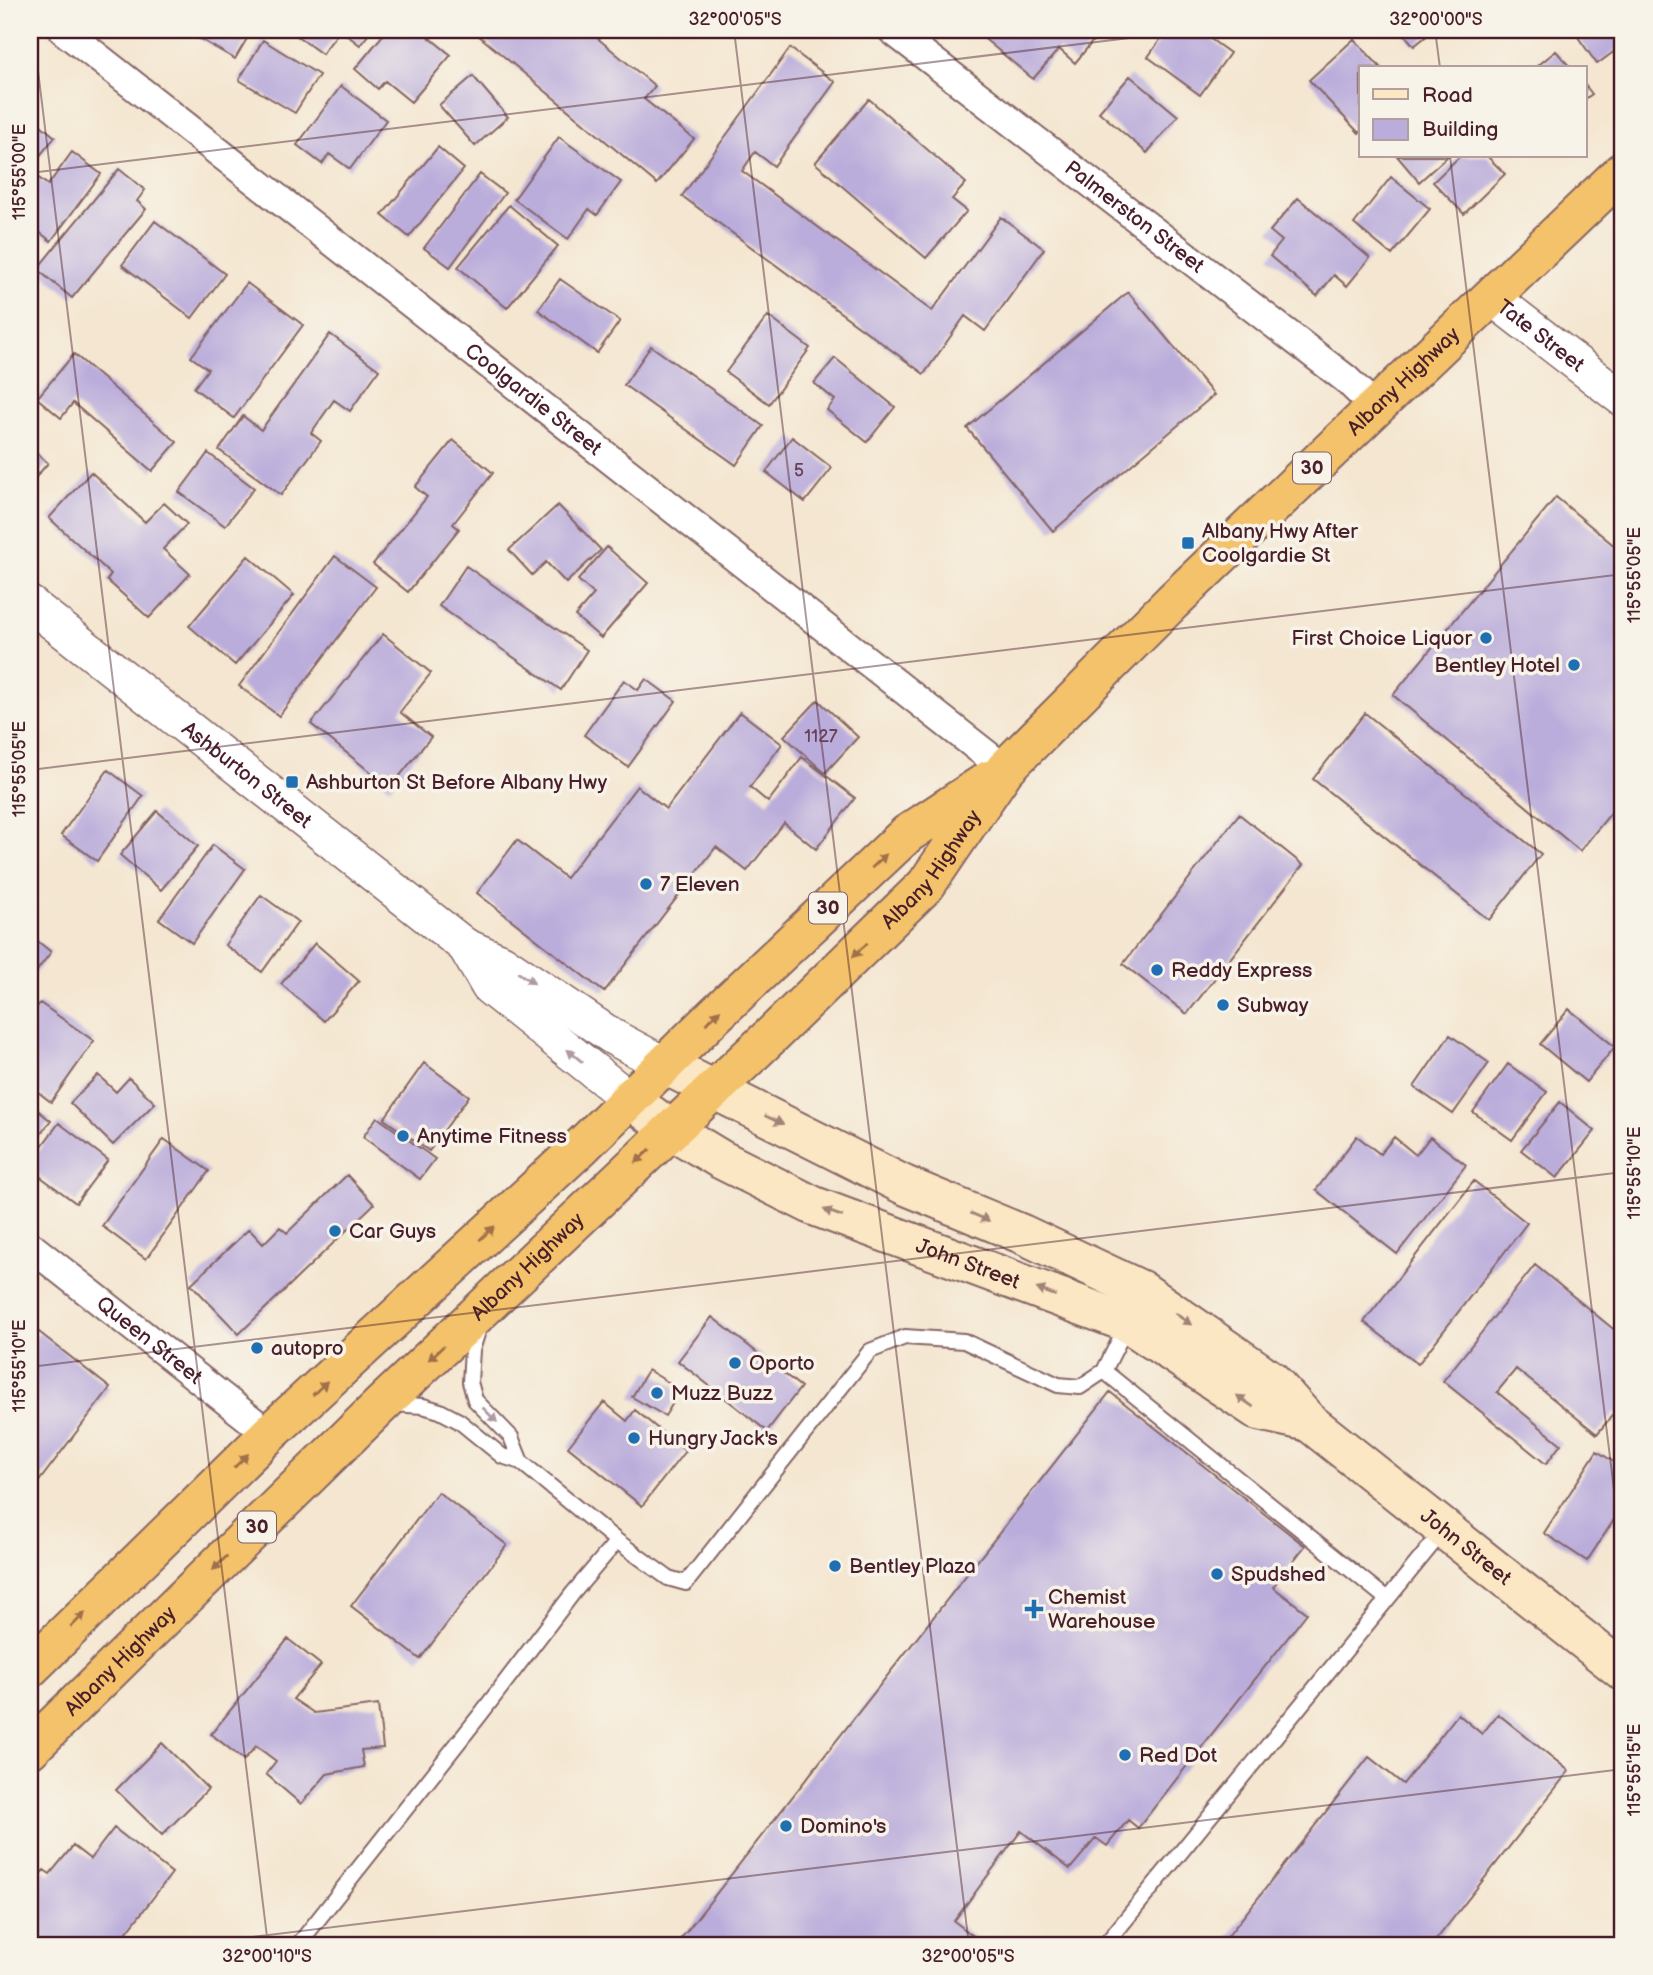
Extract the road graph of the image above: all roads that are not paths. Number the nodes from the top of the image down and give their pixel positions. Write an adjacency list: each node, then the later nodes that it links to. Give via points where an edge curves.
1 (63, 30): 8 (street, Coolgardie Street)
2 (892, 30): 6 (street, Palmerston Street, via 1346,379)
3 (1623, 171): 4 (highway, Albany Highway / 30)
4 (1491, 296): 5 (street, Tate Street); 6 (highway, Albany Highway / 30)
5 (1623, 399)
6 (1375, 407): 8 (highway, Albany Highway / 30)
7 (30, 604): 9 (street, Ashburton Street)
8 (1005, 769): 10 (highway, Albany Highway / 30, one-way to 8, via 907,834); 11 (highway, Albany Highway / 30, one-way to 11, via 926,885)
9 (466, 946): 10 (street, Ashburton Street, one-way to 10, via 502,962 613,1037); 12 (street, Ashburton Street, one-way to 9, via 489,987)
10 (665, 1065): 11 (main road, John Street); 12 (highway, Albany Highway / 30)
11 (713, 1090): 13 (highway, Albany Highway / 30); 15 (main road, John Street, one-way to 15, via 904,1185 1022,1234)
12 (628, 1098): 13 (main road, John Street); 19 (highway, Albany Highway / 30, one-way to 12, via 581,1147)
13 (672, 1130): 15 (main road, John Street, one-way to 13, via 814,1206); 16 (highway, Albany Highway / 30, one-way to 16)
14 (30, 1246): 19 (street, Queen Street)
15 (1134, 1306): 17 (lane); 21 (main road, John Street, via 1271,1380 1309,1422)
16 (486, 1307): 18 (highway, Albany Highway / 30, one-way to 18); 20 (lane, one-way to 20, via 472,1350 470,1382 475,1400 511,1437)
17 (1104, 1371): 22 (lane, via 1080,1387 1058,1385 964,1341 905,1336 870,1351 686,1583 668,1578); 23 (lane)
18 (382, 1404): 20 (lane, via 440,1410 502,1456); 26 (highway, Albany Highway / 30, one-way to 26)
19 (270, 1434): 24 (highway, Albany Highway / 30, one-way to 19)
20 (521, 1462): 22 (lane)
21 (1444, 1530): 23 (lane); 25 (main road, John Street)
22 (617, 1541): 27 (lane)
23 (1387, 1599): 28 (lane)
24 (30, 1668)
25 (1623, 1671)
26 (30, 1749)
27 (298, 1945)
28 (1105, 1945)

